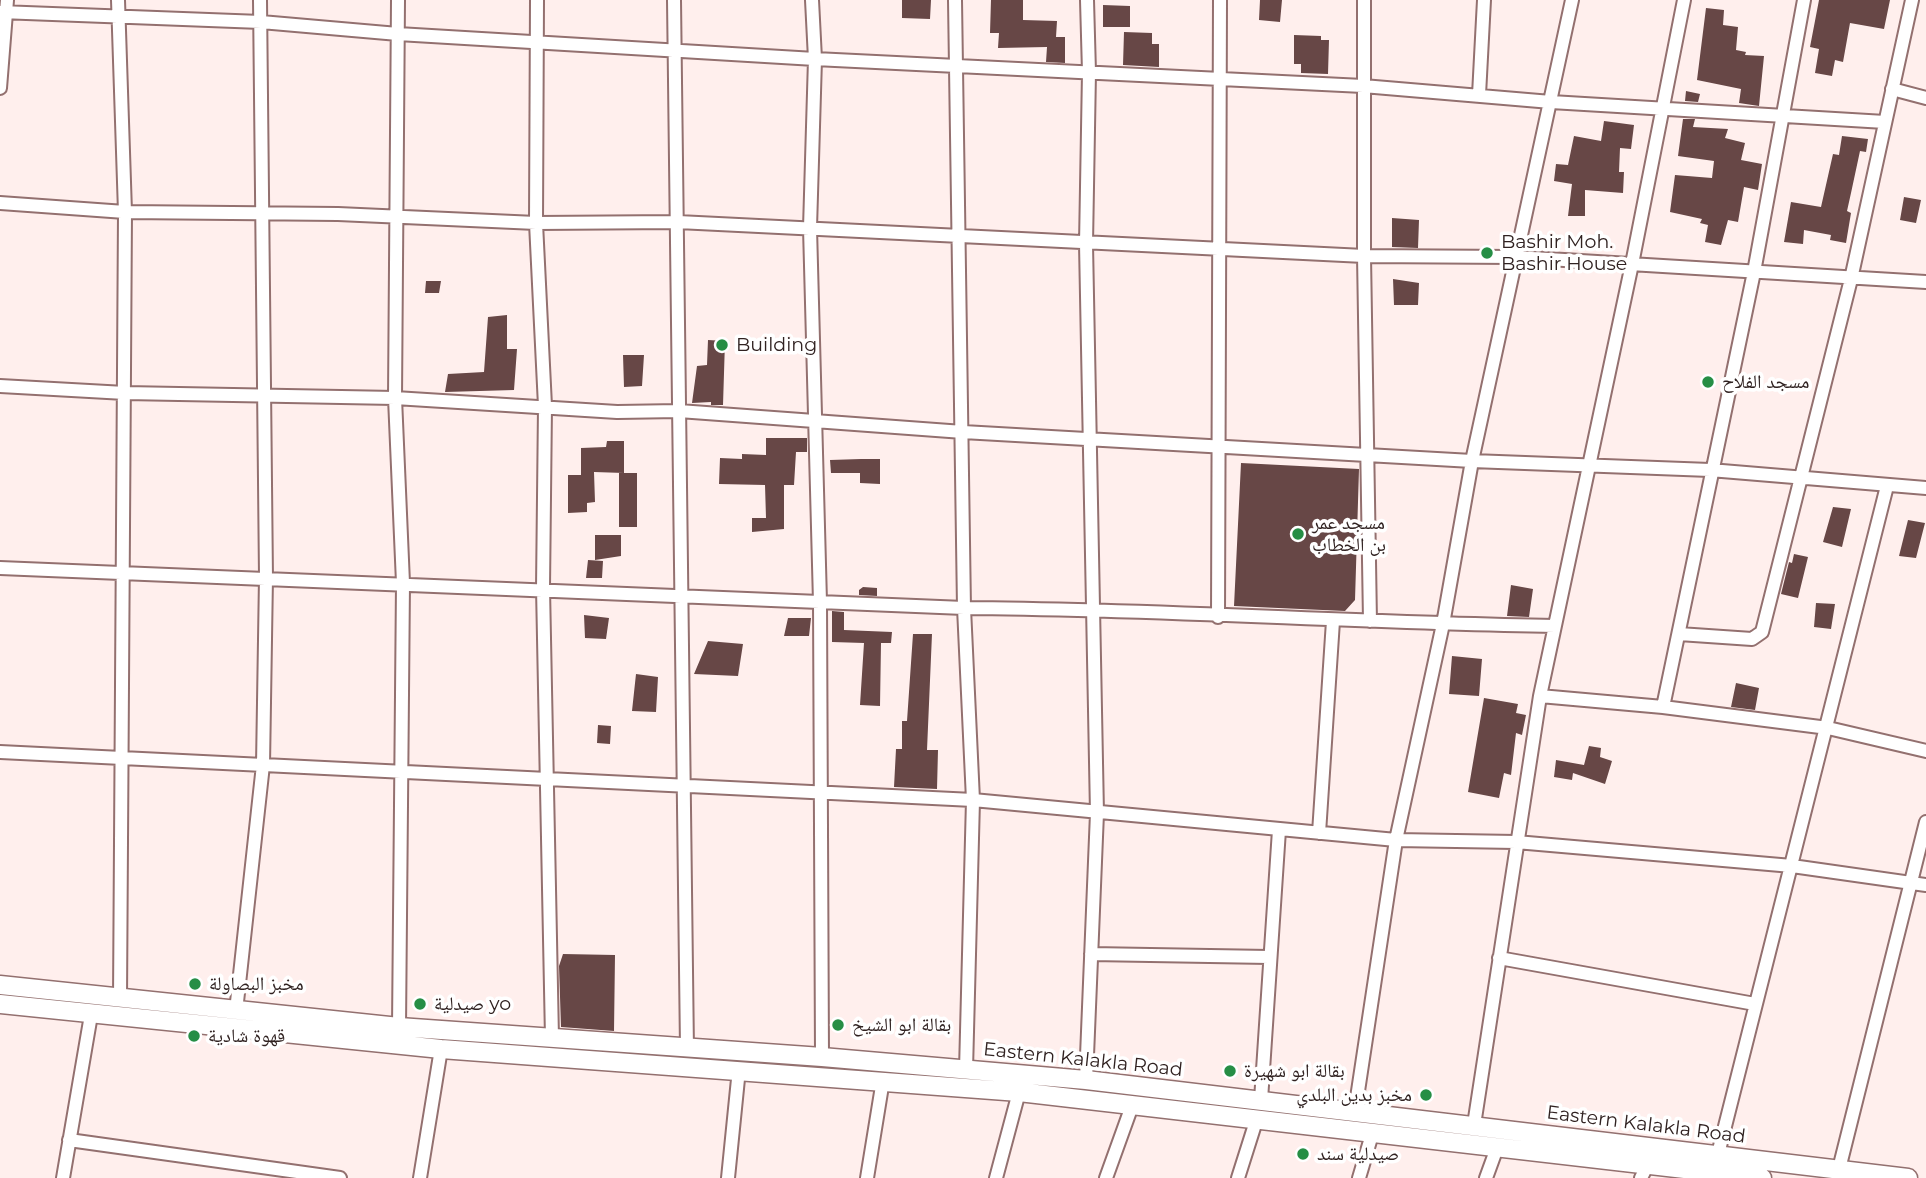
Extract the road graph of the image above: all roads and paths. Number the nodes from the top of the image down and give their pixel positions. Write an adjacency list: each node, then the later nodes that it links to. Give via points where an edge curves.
1 (118, 0): 17 (street)
2 (260, 0): 18 (street)
3 (398, 0): 19 (street)
4 (537, 0): 20 (street)
5 (674, 0): 21 (street)
6 (812, 0): 22 (street)
7 (956, 0): 23 (street)
8 (1087, 0): 24 (street)
9 (1220, 0): 25 (street)
10 (1364, 0): 26 (street)
11 (1484, 0): 29 (street)
12 (1572, 0): 31 (street)
13 (1684, 0): 32 (street)
14 (1804, 0): 33 (street)
15 (1912, 0): 28 (street)
16 (5, 8): 17 (street); 27 (street)
17 (118, 18): 18 (street); 36 (street)
18 (261, 22): 19 (street); 37 (street)
19 (398, 34): 20 (street); 38 (street)
20 (537, 40): 21 (street); 40 (street)
21 (676, 49): 22 (street); 39 (street)
22 (815, 59): 23 (street); 41 (street)
23 (957, 64): 24 (street); 42 (street)
24 (1089, 72): 25 (street); 43 (street)
25 (1217, 79): 26 (street); 44 (street)
26 (1363, 86): 29 (street); 45 (street)
27 (0, 88)
28 (1892, 89): 30 (street); 34 (street)
29 (1479, 95): 31 (street)
30 (1926, 98)
31 (1551, 102): 32 (street); 46 (street)
32 (1662, 107): 33 (street); 47 (street)
33 (1782, 113): 34 (street); 48 (street)
34 (1885, 122): 49 (street)
35 (0, 203): 36 (street)
36 (125, 212): 37 (street); 52 (street)
37 (263, 214): 38 (street); 53 (street)
38 (398, 216): 40 (street); 54 (street)
39 (678, 222): 40 (street); 41 (street); 56 (street)
40 (536, 223): 55 (street)
41 (810, 228): 42 (street); 57 (street)
42 (958, 234): 43 (street); 58 (street)
43 (1086, 244): 44 (street); 59 (street)
44 (1220, 247): 45 (street); 60 (street)
45 (1364, 256): 46 (street); 61 (street)
46 (1515, 257): 47 (street); 62 (street)
47 (1632, 264): 48 (street); 63 (street)
48 (1754, 272): 49 (street); 64 (street)
49 (1852, 279): 50 (street); 65 (street)
50 (1926, 282)
51 (0, 386): 52 (street)
52 (125, 393): 53 (street); 69 (street)
53 (263, 393): 54 (street); 70 (street)
54 (395, 398): 55 (street); 71 (street)
55 (545, 406): 56 (street); 72 (street)
56 (678, 411): 57 (street); 73 (street)
57 (816, 421): 58 (street); 74 (street)
58 (963, 432): 59 (street); 75 (street)
59 (1092, 437): 60 (street); 76 (street)
60 (1220, 445): 61 (street); 77 (street)
61 (1366, 453): 62 (street); 79 (street)
62 (1472, 460): 63 (street); 80 (street)
63 (1588, 466): 64 (street); 81 (street)
64 (1710, 470): 65 (street); 82 (street)
65 (1802, 479): 66 (street); 82 (street, via 1758,637)
66 (1887, 486): 67 (street); 85 (street)
67 (1926, 488)
68 (0, 568): 69 (street)
69 (121, 571): 70 (street); 88 (street)
70 (266, 577): 71 (street); 89 (street)
71 (403, 583): 72 (street); 90 (street)
72 (543, 588): 73 (street); 91 (street)
73 (681, 596): 74 (street); 92 (street)
74 (820, 602): 75 (street); 93 (street)
75 (964, 608): 76 (street); 94 (street)
76 (1094, 609): 77 (street); 95 (street)
77 (1218, 617): 78 (street)
78 (1333, 621): 79 (street); 98 (street)
79 (1370, 621): 80 (street)
80 (1443, 624): 81 (street); 99 (street)
81 (1555, 626): 83 (street)
82 (1679, 634): 84 (street)
83 (1540, 696): 84 (street); 100 (street)
84 (1663, 707): 85 (street)
85 (1828, 728): 86 (street); 101 (street)
86 (1926, 751)
87 (0, 752): 88 (street)
88 (121, 757): 89 (street); 108 (street)
89 (262, 765): 90 (street); 111 (street)
90 (401, 769): 91 (street); 113 (street)
91 (548, 777): 92 (street); 114 (street)
92 (685, 786): 93 (street); 116 (street)
93 (822, 792): 94 (street); 117 (street)
94 (972, 800): 95 (street); 119 (street)
95 (1097, 813): 97 (street); 104 (street)
96 (1926, 822): 102 (street)
97 (1279, 830): 98 (street); 105 (street)
98 (1319, 833): 99 (street)
99 (1396, 840): 100 (street); 125 (street)
100 (1516, 842): 101 (street); 106 (street)
101 (1792, 866): 102 (street); 110 (street)
102 (1912, 881): 103 (street); 131 (street)
103 (1926, 885)
104 (1091, 954): 105 (street); 121 (street)
105 (1269, 957): 124 (street)
106 (1499, 958): 110 (street); 126 (street)
107 (0, 985): 108 (street, Eastern Kalakla Road)
108 (120, 999): 111 (street, Eastern Kalakla Road)
109 (0, 1004): 112 (street, Eastern Kalakla Road)
110 (1755, 1004): 130 (street)
111 (236, 1012): 113 (street, Eastern Kalakla Road)
112 (91, 1015): 115 (street, Eastern Kalakla Road); 128 (street)
113 (399, 1027): 114 (street, Eastern Kalakla Road)
114 (552, 1038): 116 (street, Eastern Kalakla Road)
115 (441, 1049): 118 (street, Eastern Kalakla Road); 135 (street)
116 (687, 1049): 117 (street, Eastern Kalakla Road)
117 (822, 1057): 119 (street, Eastern Kalakla Road)
118 (738, 1069): 120 (street, Eastern Kalakla Road); 136 (street)
119 (966, 1070): 121 (street, Eastern Kalakla Road)
120 (883, 1080): 122 (street, Eastern Kalakla Road); 137 (street)
121 (1086, 1080): 124 (street, Eastern Kalakla Road)
122 (1019, 1092): 123 (street, Eastern Kalakla Road); 138 (street)
123 (1133, 1103): 124 (street, Eastern Kalakla Road); 139 (street)
124 (1259, 1109): 125 (street, Eastern Kalakla Road); 127 (street, Eastern Kalakla Road); 140 (street)
125 (1355, 1111): 126 (street, Eastern Kalakla Road)
126 (1474, 1125): 130 (street, Eastern Kalakla Road)
127 (1373, 1132): 129 (street, Eastern Kalakla Road); 141 (street)
128 (69, 1140): 133 (street); 134 (street)
129 (1497, 1145): 132 (street, Eastern Kalakla Road); 142 (street)
130 (1718, 1154): 131 (street, Eastern Kalakla Road)
131 (1839, 1169): 144 (street, Eastern Kalakla Road)
132 (1645, 1171): 143 (street, Eastern Kalakla Road)
133 (63, 1178)
134 (340, 1178)
135 (420, 1178)
136 (728, 1178)
137 (867, 1178)
138 (996, 1178)
139 (1106, 1178)
140 (1238, 1178)
141 (1359, 1178)
142 (1486, 1178)
143 (1762, 1178)
144 (1908, 1178)

